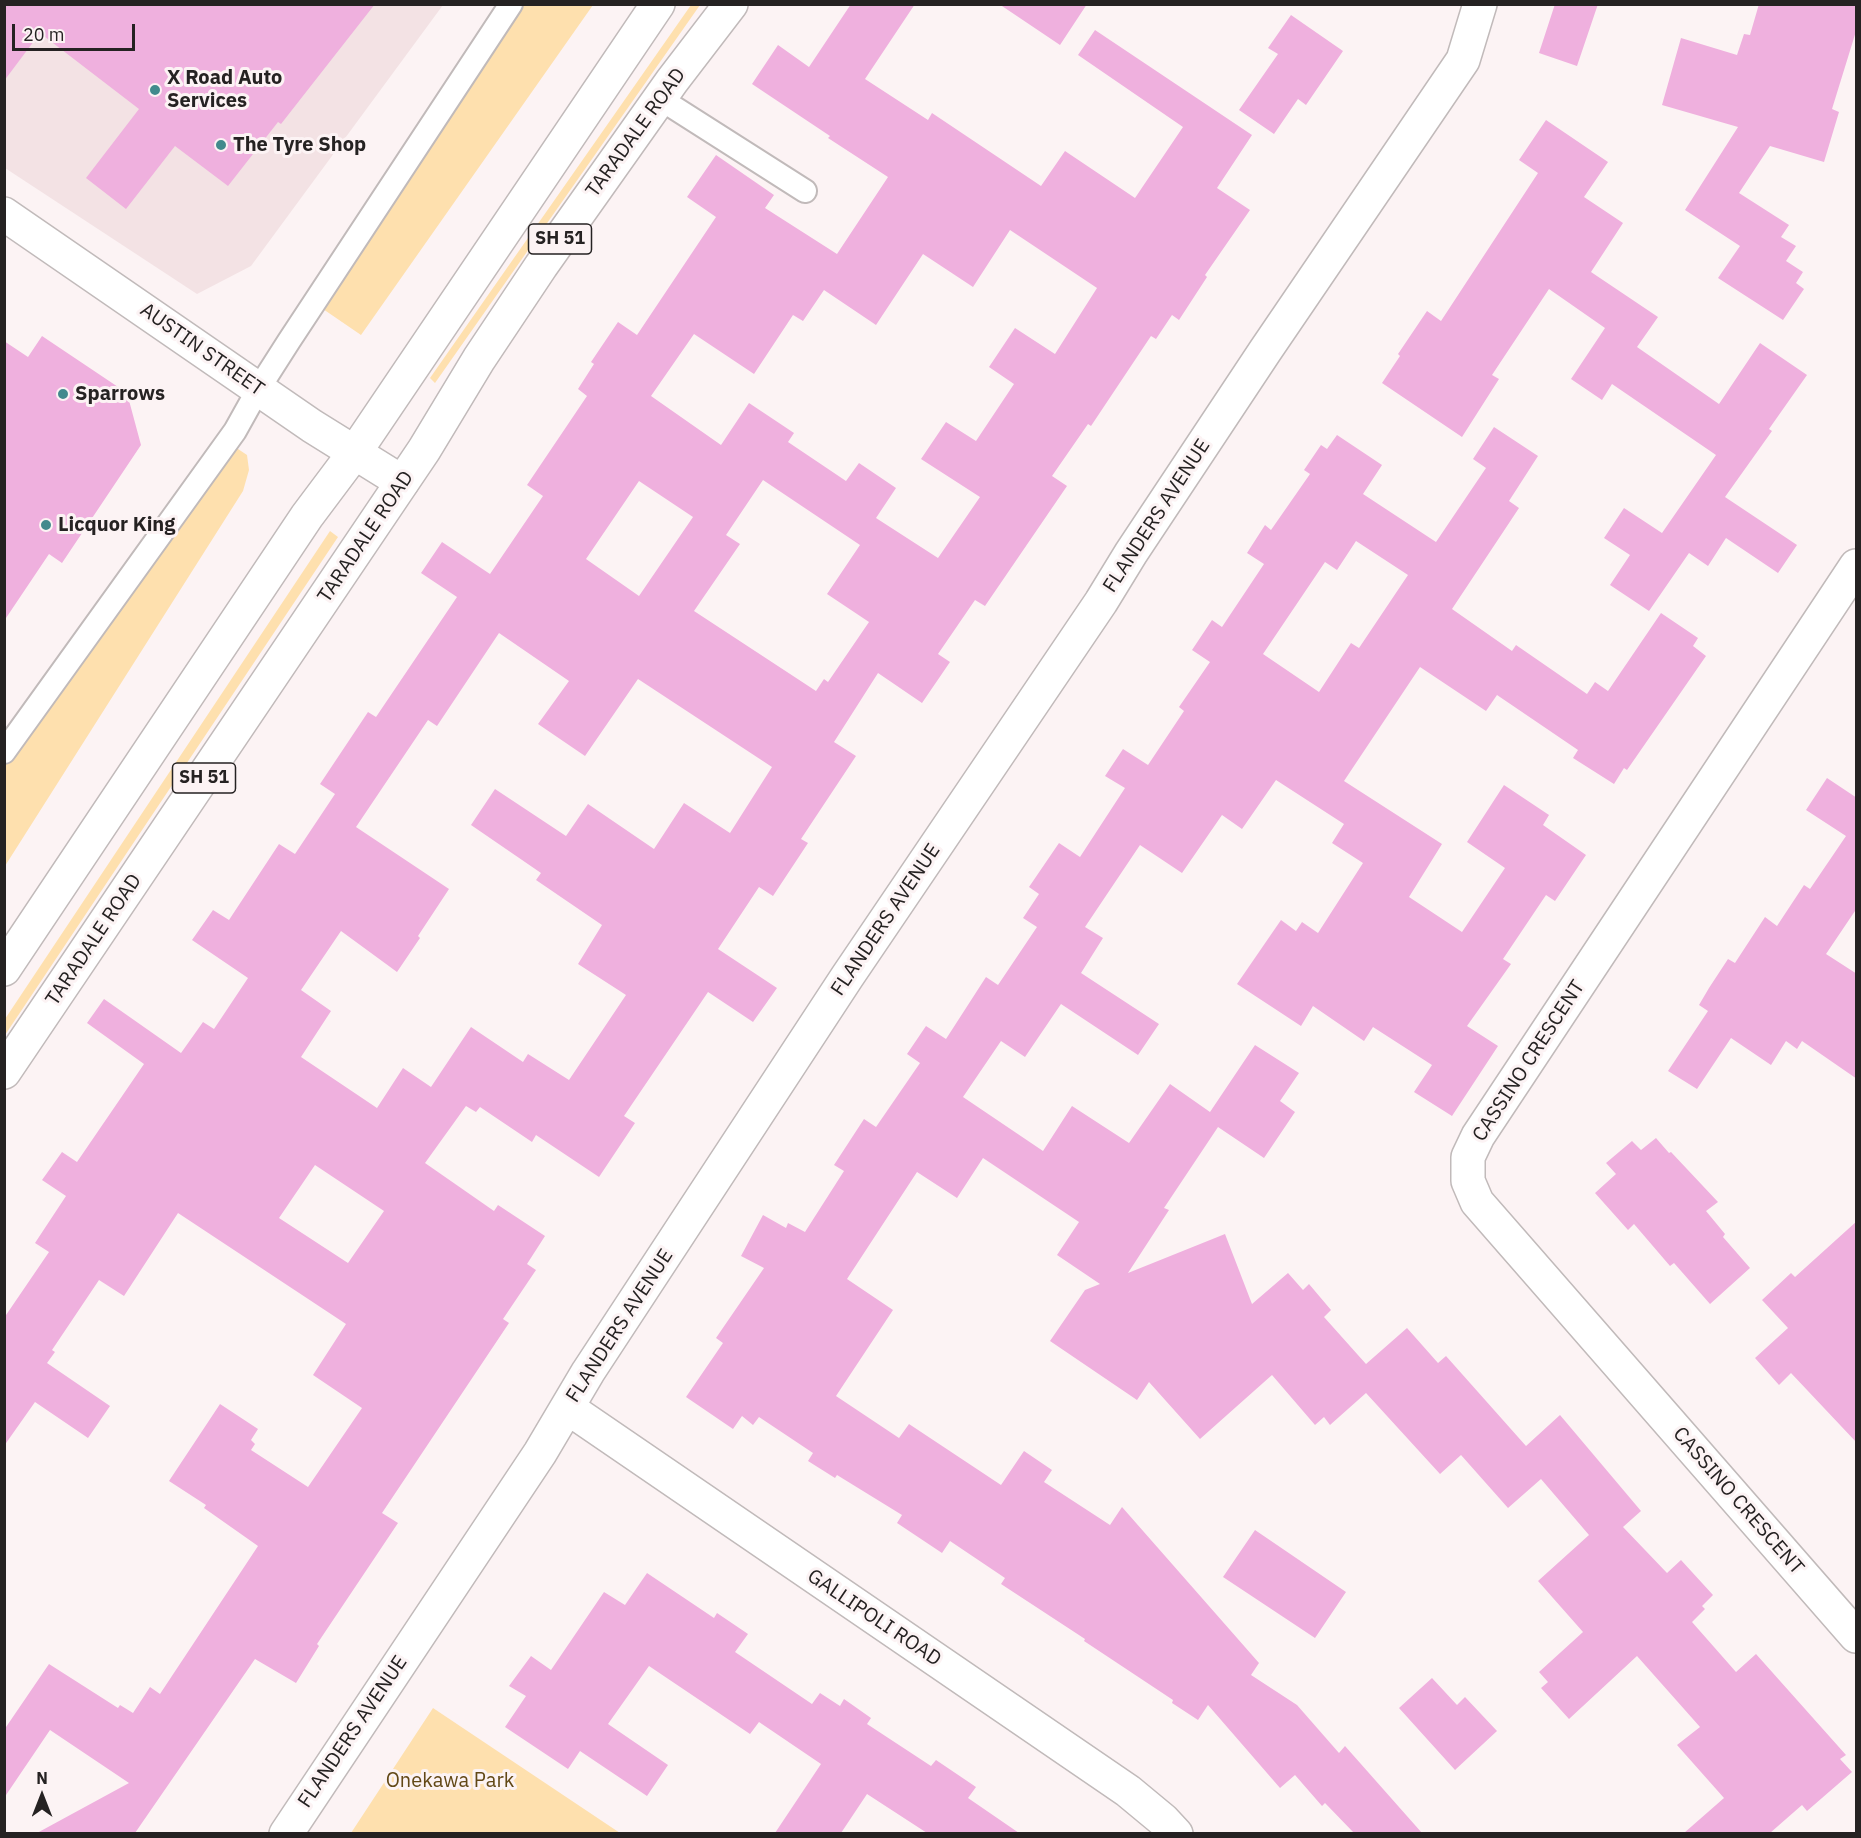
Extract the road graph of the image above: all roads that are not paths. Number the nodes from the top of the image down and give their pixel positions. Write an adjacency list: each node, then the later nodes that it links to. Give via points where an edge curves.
1 (511, 4): 8 (lane)
2 (658, 4): 9 (main road, SH 51)
3 (731, 4): 5 (main road, TARADALE ROAD / SH 51)
4 (1480, 4): 15 (main road, FLANDERS AVENUE, via 1463,60 848,977)
5 (659, 98): 6 (lane); 10 (main road, TARADALE ROAD / SH 51, via 541,266)
6 (805, 190)
7 (4, 214): 8 (main road, AUSTIN STREET)
8 (258, 388): 9 (main road, AUSTIN STREET); 12 (lane, via 235,431)
9 (355, 452): 10 (main road, AUSTIN STREET); 13 (main road, SH 51, via 307,516)
10 (402, 482): 14 (main road, TARADALE ROAD / SH 51)
11 (1857, 566): 16 (main road, CASSINO CRESCENT, via 1478,1136 1468,1157 1468,1181 1477,1202)
12 (4, 752)
13 (4, 969)
14 (4, 1072)
15 (567, 1408): 17 (main road, FLANDERS AVENUE); 18 (main road, GALLIPOLI ROAD, via 1128,1791)
16 (1857, 1636)
17 (286, 1833)
18 (1176, 1833)

